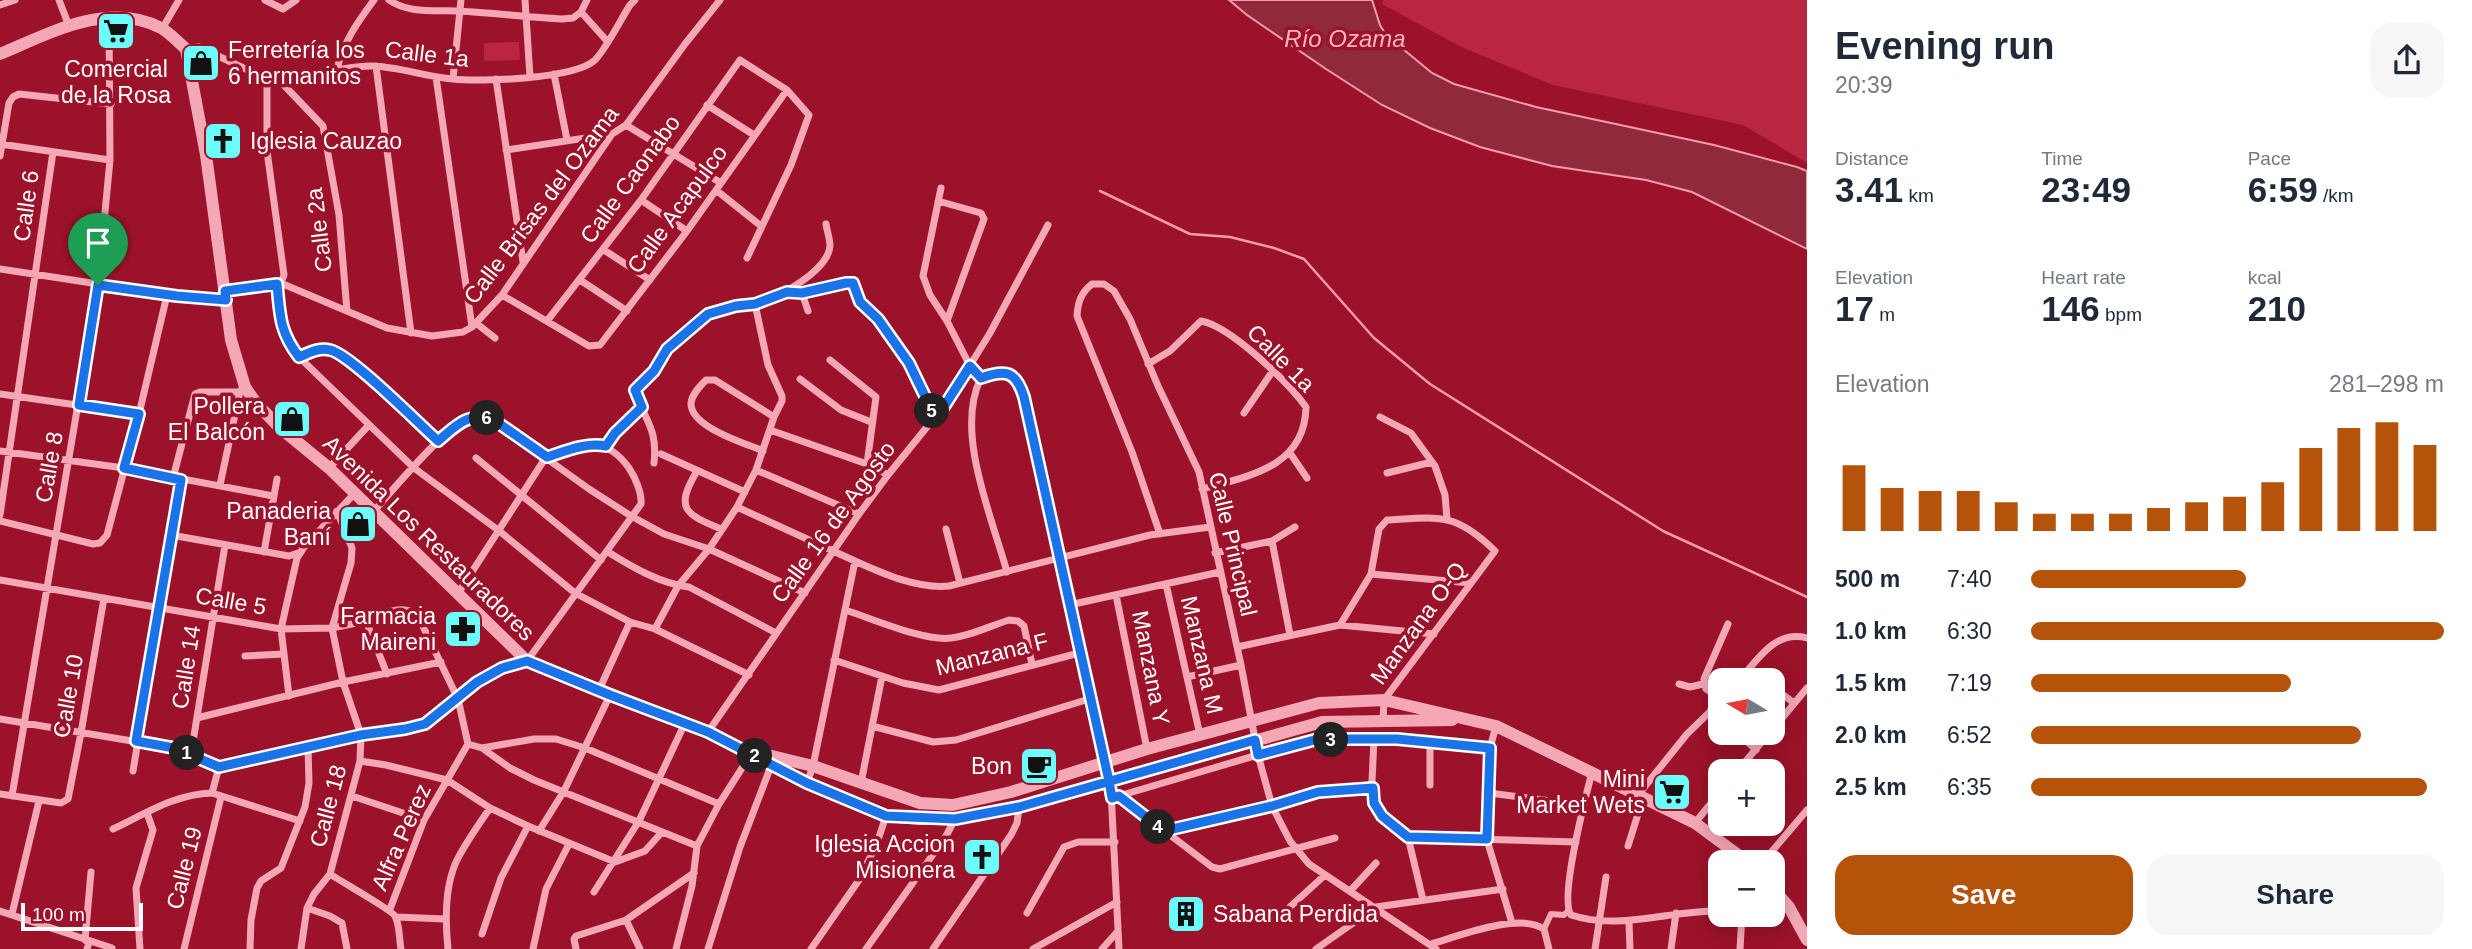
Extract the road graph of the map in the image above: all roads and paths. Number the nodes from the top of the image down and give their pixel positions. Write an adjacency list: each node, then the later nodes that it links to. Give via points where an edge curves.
1 (15, 0): 13 (street)
2 (59, 0): 18 (street)
3 (179, 0): 19 (street)
4 (265, 0): 5 (street, via 283,9)
5 (296, 0)
6 (374, 0): 24 (street, via 350,33)
7 (389, 0): 14 (street, via 416,10)
8 (461, 0): 14 (street)
9 (525, 0): 17 (street)
10 (587, 0): 15 (street)
11 (635, 0): 20 (street, Calle 1a)
12 (720, 0): 35 (street, Calle Brisas del Ozama)
13 (0, 5)
14 (459, 11): 17 (street); 29 (street)
15 (581, 12): 17 (street, via 562,19); 20 (street)
16 (109, 17): 18 (street); 19 (street); 33 (street, Calle 8)
17 (526, 17): 27 (street)
18 (69, 26): 22 (street)
19 (162, 29): 21 (street)
20 (607, 41): 25 (street, Calle 1a, via 595,60)
21 (186, 49): 28 (street, Calle 1a, via 199,47); 66 (street, Avenida Los Restauradores)
22 (0, 54)
23 (376, 66): 24 (street, Calle 1a); 26 (street, Calle 1a); 74 (street)
24 (337, 69): 31 (street, Calle 1a)
25 (554, 74): 27 (street, Calle 1a); 38 (street)
26 (436, 77): 29 (street, Calle 1a); 73 (street)
27 (530, 77): 30 (street, Calle 1a)
28 (267, 79): 31 (street, Calle 1a); 60 (street, via 267,151 284,275)
29 (453, 79): 30 (street, Calle 1a)
30 (496, 79): 40 (street)
31 (279, 80): 68 (street, Calle 2a, via 323,126 339,215)
32 (787, 90): 34 (street, Calle Caonabo, via 743,60); 37 (street, Calle Acapulco); 51 (street, via 807,112 808,120)
33 (111, 104): 39 (street, via 19,94 9,103); 44 (street, Calle 8)
34 (707, 105): 37 (street); 42 (street, Calle Caonabo)
35 (626, 125): 36 (street, Calle Brisas del Ozama); 42 (street)
36 (612, 134): 38 (street); 55 (street, Calle Brisas del Ozama)
37 (754, 135): 45 (street, Calle Acapulco)
38 (567, 140): 40 (street)
39 (1, 145): 41 (street); 43 (street)
40 (506, 150): 55 (street)
41 (53, 152): 44 (street); 57 (street, Calle 6)
42 (672, 155): 45 (street); 47 (street, Calle Caonabo)
43 (0, 156)
44 (110, 160): 61 (street, Calle 8)
45 (718, 186): 51 (street); 52 (street, Calle Acapulco)
46 (941, 188): 48 (street)
47 (641, 201): 52 (street); 53 (street, Calle Caonabo)
48 (937, 201): 72 (street, via 923,276); 72 (street, via 981,214 984,219)
49 (826, 224): 62 (street, via 830,246 825,259)
50 (1048, 225): 79 (street, Calle 16 de Agosto)
51 (761, 226): 54 (street)
52 (687, 231): 59 (street, Calle Acapulco)
53 (604, 250): 58 (street, Calle Caonabo); 59 (street)
54 (747, 258)
55 (523, 263): 65 (street, Calle Brisas del Ozama)
56 (0, 269): 57 (street, Calle Brisas del Ozama)
57 (36, 275): 61 (street, Calle Brisas del Ozama); 85 (street, Calle 6)
58 (580, 280): 69 (street); 71 (street, Calle Caonabo)
59 (650, 280): 69 (street, Calle Acapulco)
60 (277, 284): 66 (street, Calle Brisas del Ozama); 68 (street, Calle Brisas del Ozama); 76 (street, via 284,334)
61 (98, 285): 64 (street, Calle Brisas del Ozama); 86 (street, Calle 8)
62 (787, 292): 63 (street); 67 (street)
63 (802, 293): 70 (street); 92 (street, via 853,283 860,302 909,363)
64 (167, 295): 66 (street, Calle Brisas del Ozama); 89 (street)
65 (502, 295): 71 (street); 73 (street, Calle Brisas del Ozama)
66 (226, 296): 83 (street, Avenida Los Restauradores)
67 (755, 304): 87 (street, via 708,314 681,336 635,390); 90 (street, via 768,365 782,396)
68 (347, 311): 74 (street, Calle Brisas del Ozama)
69 (626, 311): 71 (street, Calle Acapulco, via 596,347)
70 (808, 311)
71 (547, 321)
72 (947, 321): 79 (street)
73 (474, 325): 74 (street, Calle Brisas del Ozama, via 450,334); 75 (street)
74 (411, 333)
75 (495, 338)
76 (299, 357): 94 (street); 96 (street, via 319,349 337,352)
77 (830, 360): 93 (street, via 874,394)
78 (1149, 364): 80 (street, Calle 1a, via 1201,321 1221,327); 119 (street, Calle Principal, via 1199,472); 137 (street, Calle Principal, via 1114,290 1092,284 1083,292 1077,316)
79 (970, 366): 81 (street); 92 (street, Calle 16 de Agosto)
80 (1272, 372): 88 (street); 100 (street, Calle 1a, via 1306,407 1306,424)
81 (981, 378): 148 (street, via 1012,374 1020,383); 151 (street, via 972,405 971,439)
82 (800, 379): 93 (street, via 841,410)
83 (242, 390): 109 (street, Avenida Los Restauradores); 116 (street, via 195,394); 118 (street)
84 (0, 394): 85 (street)
85 (17, 396): 86 (street); 99 (street, Calle 6)
86 (79, 405): 89 (street); 104 (street, Calle 8)
87 (642, 407): 97 (street); 106 (street, via 654,431)
88 (1244, 413)
89 (139, 414): 108 (street)
90 (774, 417): 95 (street); 98 (street, via 715,380 706,380 691,402 693,413 703,423)
91 (1380, 417): 105 (street, via 1411,433)
92 (936, 419): 114 (street, Calle 16 de Agosto)
93 (872, 422): 107 (street)
94 (368, 426): 109 (street); 110 (street)
95 (770, 430): 98 (street); 107 (street)
96 (438, 441): 102 (street, via 464,419 484,416); 110 (street)
97 (606, 446): 102 (street, via 583,446); 129 (street, via 632,474 641,499)
98 (763, 451): 111 (street)
99 (4, 452): 104 (street); 128 (street, Calle 6)
100 (1290, 453): 115 (street); 119 (street, via 1253,475)
101 (661, 454): 112 (street)
102 (547, 457): 122 (street); 129 (street)
103 (475, 458): 122 (street)
104 (70, 460): 108 (street); 138 (street, Calle 8)
105 (1432, 462): 113 (street); 130 (street, via 1446,495)
106 (654, 463)
107 (867, 464): 114 (street)
108 (124, 468): 116 (street); 138 (street, via 107,536 93,544)
109 (329, 468): 121 (street, Avenida Los Restauradores)
110 (414, 468): 126 (street); 136 (street)
111 (756, 470): 120 (street); 127 (street)
112 (697, 471): 120 (street); 134 (street, via 687,491 686,511)
113 (1387, 473)
114 (888, 475): 127 (street, Calle 16 de Agosto)
115 (1307, 478)
116 (177, 479): 118 (street); 139 (street)
117 (277, 479): 123 (street)
118 (220, 485): 123 (street)
119 (1202, 489): 132 (street, Calle Principal)
120 (745, 492): 124 (street)
121 (355, 493): 125 (street); 126 (street, Avenida Los Restauradores)
122 (523, 494): 136 (street); 149 (street)
123 (273, 496): 144 (street)
124 (737, 507): 134 (street); 143 (street)
125 (338, 511): 145 (street); 173 (street, via 352,548)
126 (374, 512): 160 (street, Avenida Los Restauradores)
127 (859, 514): 143 (street, Calle 16 de Agosto)
128 (0, 515)
129 (632, 516): 142 (street, via 664,534); 146 (street)
130 (1447, 519): 153 (street, via 1387,520 1378,529); 156 (street, Manzana O-Q, via 1460,523 1495,551)
131 (0, 521): 138 (street)
132 (1210, 527): 137 (street); 147 (street, Calle Principal)
133 (1295, 527): 140 (street)
134 (721, 529): 142 (street)
135 (946, 529): 155 (street)
136 (498, 530): 160 (street); 161 (street)
137 (1160, 534): 148 (street)
138 (57, 535): 159 (street, Calle 8)
139 (172, 535): 141 (street); 166 (street)
140 (1272, 541): 147 (street); 178 (street)
141 (225, 545): 144 (street); 168 (street, Calle 14)
142 (709, 549): 158 (street); 162 (street)
143 (834, 551): 150 (street); 162 (street, Calle 16 de Agosto)
144 (264, 552): 145 (street)
145 (301, 552): 174 (street)
146 (608, 552): 149 (street); 158 (street)
147 (1215, 553): 152 (street, Calle Principal)
148 (1058, 558): 151 (street); 165 (street)
149 (601, 560): 161 (street)
150 (855, 561): 155 (street, via 920,584); 167 (street)
151 (1007, 572): 155 (street)
152 (1220, 572): 157 (street); 180 (street, Calle Principal)
153 (1371, 574): 156 (street); 172 (street)
154 (0, 580): 159 (street, Calle 5)
155 (960, 583)
156 (1471, 583): 177 (street, Manzana O-Q)
157 (1166, 584): 163 (street); 193 (street, Manzana M)
158 (678, 586): 175 (street); 176 (street, via 689,587)
159 (47, 589): 164 (street, Calle 5); 213 (street, Calle 8)
160 (460, 592): 185 (street, Avenida Los Restauradores)
161 (575, 593): 170 (street); 185 (street)
162 (805, 593): 176 (street, Calle 16 de Agosto)
163 (1116, 595): 165 (street); 231 (street, Manzana Y)
164 (104, 598): 166 (street, Calle 5); 218 (street, Calle 10)
165 (1069, 606): 181 (street)
166 (159, 608): 168 (street, Calle 5); 223 (street)
167 (845, 610): 184 (street); 187 (street, via 942,639 1018,621 1024,626)
168 (213, 617): 174 (street, Calle 5); 208 (street, Calle 14)
169 (366, 621): 173 (street, Calle 5); 186 (street, Calle 5, via 402,609 414,612); 190 (street)
170 (630, 622): 175 (street); 199 (street)
171 (1728, 624): 196 (street)
172 (1340, 625): 177 (street); 178 (street)
173 (332, 628): 174 (street, Calle 5); 194 (street, Calle 18)
174 (281, 629): 182 (street)
175 (655, 629): 191 (street)
176 (776, 633): 191 (street, Calle 16 de Agosto)
177 (1434, 634): 204 (street, Manzana O-Q)
178 (1290, 635): 180 (street)
179 (1807, 638): 189 (street, via 1796,635 1774,642)
180 (1237, 647): 188 (street, Calle Principal)
181 (1079, 653): 187 (street, Manzana F); 203 (street)
182 (284, 654): 183 (street); 200 (street)
183 (245, 656)
184 (834, 660): 192 (street, Manzana F); 241 (street)
185 (527, 661): 199 (street, Avenida Los Restauradores); 202 (street, via 477,682)
186 (441, 662): 190 (street); 202 (street)
187 (1031, 664): 192 (street, Manzana F, via 939,690)
188 (1241, 665): 193 (street); 211 (street, Calle Principal)
189 (1751, 668)
190 (387, 674): 194 (street)
191 (749, 675): 217 (street, Calle 16 de Agosto)
192 (882, 676): 215 (street)
193 (1187, 677): 220 (street, Manzana M)
194 (347, 682): 200 (street); 219 (street, Calle 18)
195 (1679, 684): 196 (street)
196 (1703, 684): 198 (street)
197 (1807, 688): 205 (street)
198 (1708, 689)
199 (605, 693): 214 (street, Avenida Los Restauradores); 230 (street)
200 (289, 696): 208 (street)
201 (1785, 696): 205 (street)
202 (458, 699): 219 (street, via 425,724); 224 (street)
203 (1089, 699): 215 (street, via 956,740 933,742); 239 (street)
204 (1384, 700): 210 (street, Avenida Los Restauradores); 211 (street, Avenida Los Restauradores, via 1319,703); 212 (street, Manzana O-Q)
205 (1794, 703): 207 (street)
206 (1708, 712): 260 (street)
207 (1785, 714)
208 (197, 718): 235 (street, Calle 14)
209 (0, 719): 213 (street)
210 (1465, 719): 212 (street); 216 (street, Avenida Los Restauradores)
211 (1251, 720): 220 (street, Avenida Los Restauradores); 222 (street, Calle Principal)
212 (1383, 721): 222 (street, via 1322,722)
213 (24, 723): 218 (street); 256 (street, Calle 8)
214 (685, 723): 217 (street, Avenida Los Restauradores); 245 (street)
215 (872, 726): 249 (street)
216 (1496, 726): 232 (street); 244 (street, Avenida Los Restauradores)
217 (708, 732): 234 (street, Avenida Los Restauradores)
218 (81, 733): 223 (street); 261 (street, Calle 10, via 68,799 61,803)
219 (361, 735): 228 (street); 238 (street, Calle 18)
220 (1200, 735): 231 (street, Avenida Los Restauradores)
221 (1374, 739): 225 (street); 236 (street, via 1318,739); 251 (street)
222 (1255, 740): 236 (street, Calle Principal); 247 (street)
223 (136, 741): 235 (street); 243 (street)
224 (468, 744): 229 (street); 246 (street, Alfra Perez)
225 (1430, 744): 232 (street); 250 (street)
226 (1752, 746): 233 (street)
227 (1759, 746): 233 (street)
228 (308, 747): 242 (street); 273 (street, via 309,783)
229 (482, 748): 230 (street, via 546,738); 252 (street, via 510,768)
230 (585, 748): 245 (street); 252 (street)
231 (1147, 748): 239 (street, Avenida Los Restauradores)
232 (1490, 748): 254 (street)
233 (1756, 750): 237 (street)
234 (747, 752): 240 (street); 241 (street, Avenida Los Restauradores); 262 (street)
235 (191, 754): 242 (street)
236 (1258, 755): 259 (street); 264 (street, Calle Principal)
237 (1748, 759)
238 (360, 761): 246 (street); 257 (street, Calle 18)
239 (1105, 763): 247 (street); 249 (street, Avenida Los Restauradores, via 953,805 920,803)
240 (771, 765): 248 (street); 341 (street)
241 (813, 766): 248 (street); 249 (street, Avenida Los Restauradores)
242 (219, 767): 253 (street)
243 (133, 771)
244 (1592, 771): 260 (street, Avenida Los Restauradores); 263 (street)
245 (658, 779): 262 (street); 274 (street)
246 (447, 780): 267 (street); 272 (street, Alfra Perez)
247 (1109, 781): 259 (street); 265 (street)
248 (807, 783): 270 (street)
249 (861, 783)
250 (1430, 785)
251 (1373, 788): 264 (street, via 1318,792); 281 (street, via 1374,803 1382,816)
252 (564, 791): 274 (street); 278 (street)
253 (212, 793): 258 (street); 269 (street, via 173,799)
254 (1489, 793): 263 (street); 283 (street)
255 (0, 794): 256 (street)
256 (12, 796): 261 (street)
257 (352, 796): 272 (street); 296 (street, Calle 18)
258 (221, 797): 273 (street); 331 (street, Calle 19)
259 (1116, 797): 279 (street); 284 (street)
260 (1640, 797): 275 (street, Avenida Los Restauradores); 288 (street)
261 (38, 801): 313 (street)
262 (719, 804): 287 (street)
263 (1583, 805): 285 (street)
264 (1272, 806): 279 (street); 289 (street, Calle Principal)
265 (1019, 807): 271 (street); 344 (street, via 1011,835)
266 (1708, 807): 275 (street)
267 (490, 808): 276 (street); 316 (street, via 453,869)
268 (1807, 810): 291 (street)
269 (146, 813): 277 (street); 330 (street, via 153,830 136,888)
270 (886, 816): 271 (street); 342 (street, via 859,880)
271 (955, 819): 343 (street)
272 (424, 820): 307 (street, Alfra Perez)
273 (300, 821): 332 (street, via 281,868 257,888)
274 (639, 821): 280 (street); 292 (street)
275 (1695, 823): 290 (street, Avenida Los Restauradores)
276 (528, 826): 278 (street); 324 (street, via 501,877)
277 (113, 829)
278 (539, 831): 286 (street)
279 (1164, 831): 289 (street, via 1220,869)
280 (662, 832): 287 (street); 292 (street, via 645,852)
281 (1408, 837): 283 (street); 302 (street)
282 (1335, 838): 289 (street)
283 (1487, 839): 285 (street); 299 (street)
284 (1115, 842): 303 (street); 311 (street, via 1078,842 1064,847)
285 (1576, 842): 309 (street)
286 (569, 844): 292 (street); 337 (street, via 547,889)
287 (698, 846): 295 (street)
288 (1628, 846)
289 (1296, 850): 297 (street)
290 (1731, 850)
291 (1773, 850)
292 (615, 862): 301 (street)
293 (1376, 863): 300 (street)
294 (91, 872): 325 (street)
295 (694, 873): 317 (street); 340 (street)
296 (330, 874): 306 (street, Calle 18); 307 (street)
297 (1325, 875): 300 (street); 314 (street)
298 (1606, 877): 318 (street)
299 (1503, 889): 302 (street); 320 (street)
300 (1351, 890): 305 (street)
301 (594, 892)
302 (1423, 900): 305 (street)
303 (1117, 902): 323 (street); 345 (street)
304 (1785, 902): 326 (street)
305 (1376, 907): 327 (street); 348 (street)
306 (307, 908): 333 (street, Calle 18); 334 (street, via 342,923)
307 (390, 909): 315 (street, Alfra Perez)
308 (0, 911): 313 (street)
309 (1567, 911): 318 (street); 322 (street, via 1552,914)
310 (1708, 911): 312 (street)
311 (1027, 913)
312 (1676, 913): 319 (street); 352 (street)
313 (12, 914): 325 (street)
314 (1281, 915)
315 (396, 917): 316 (street); 335 (street, Alfra Perez)
316 (445, 919): 336 (street)
317 (626, 920): 338 (street, via 576,936); 339 (street)
318 (1600, 921): 319 (street); 350 (street)
319 (1629, 922): 351 (street)
320 (1512, 923): 322 (street, via 1529,922); 327 (street)
321 (1741, 927): 353 (street)
322 (1544, 929): 349 (street)
323 (1118, 931): 346 (street); 347 (street)
324 (482, 934)
325 (85, 940): 328 (street); 329 (street)
326 (1807, 940)
327 (1434, 947)
328 (113, 948)
329 (87, 949)
330 (140, 949)
331 (184, 949)
332 (250, 949)
333 (301, 949)
334 (347, 949)
335 (401, 949)
336 (448, 949)
337 (533, 949)
338 (576, 949)
339 (640, 949)
340 (676, 949)
341 (708, 949)
342 (811, 949)
343 (866, 949)
344 (933, 949)
345 (1033, 949)
346 (1103, 949)
347 (1119, 949)
348 (1316, 949)
349 (1549, 949)
350 (1595, 949)
351 (1630, 949)
352 (1671, 949)
353 (1740, 949)

